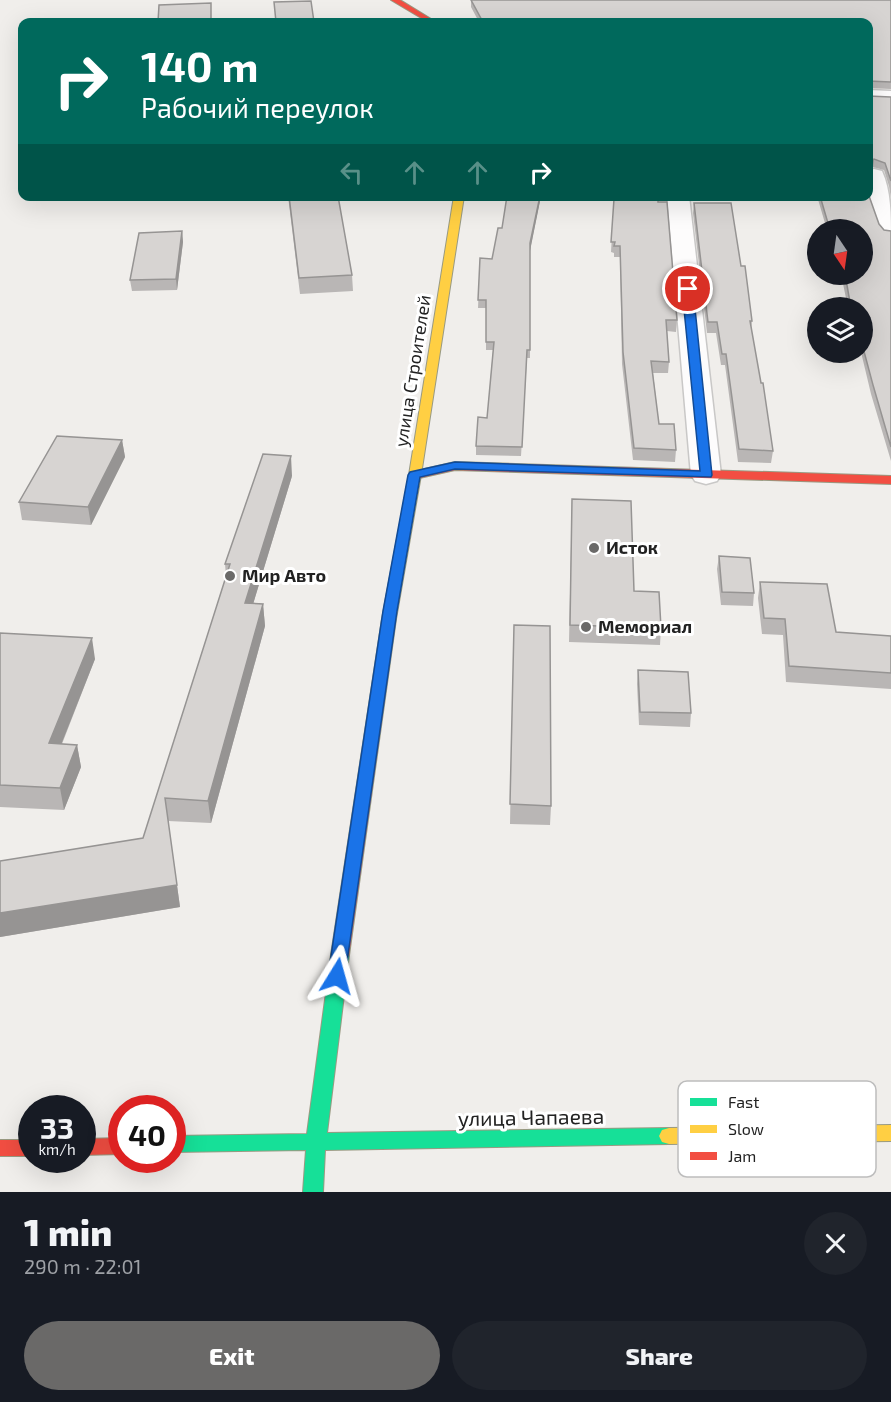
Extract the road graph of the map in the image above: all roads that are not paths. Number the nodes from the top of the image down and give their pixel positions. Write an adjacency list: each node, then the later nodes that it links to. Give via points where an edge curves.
1 (395, 0): 2 (street)
2 (425, 18)
3 (873, 96): 4 (street)
4 (891, 97)
5 (878, 176): 8 (street)
6 (458, 201): 9 (street, улица Строителей)
7 (679, 201): 10 (street)
8 (891, 231)
9 (415, 475): 10 (street, via 455,466); 15 (street, улица Строителей, via 390,611)
10 (706, 475): 11 (street)
11 (891, 480)
12 (876, 1133): 13 (street, улица Чапаева)
13 (891, 1133)
14 (678, 1136): 15 (street, улица Чапаева)
15 (316, 1141): 16 (street, улица Чапаева); 19 (street, улица Строителей)
16 (186, 1144)
17 (0, 1148): 18 (street)
18 (18, 1148)
19 (313, 1192)

